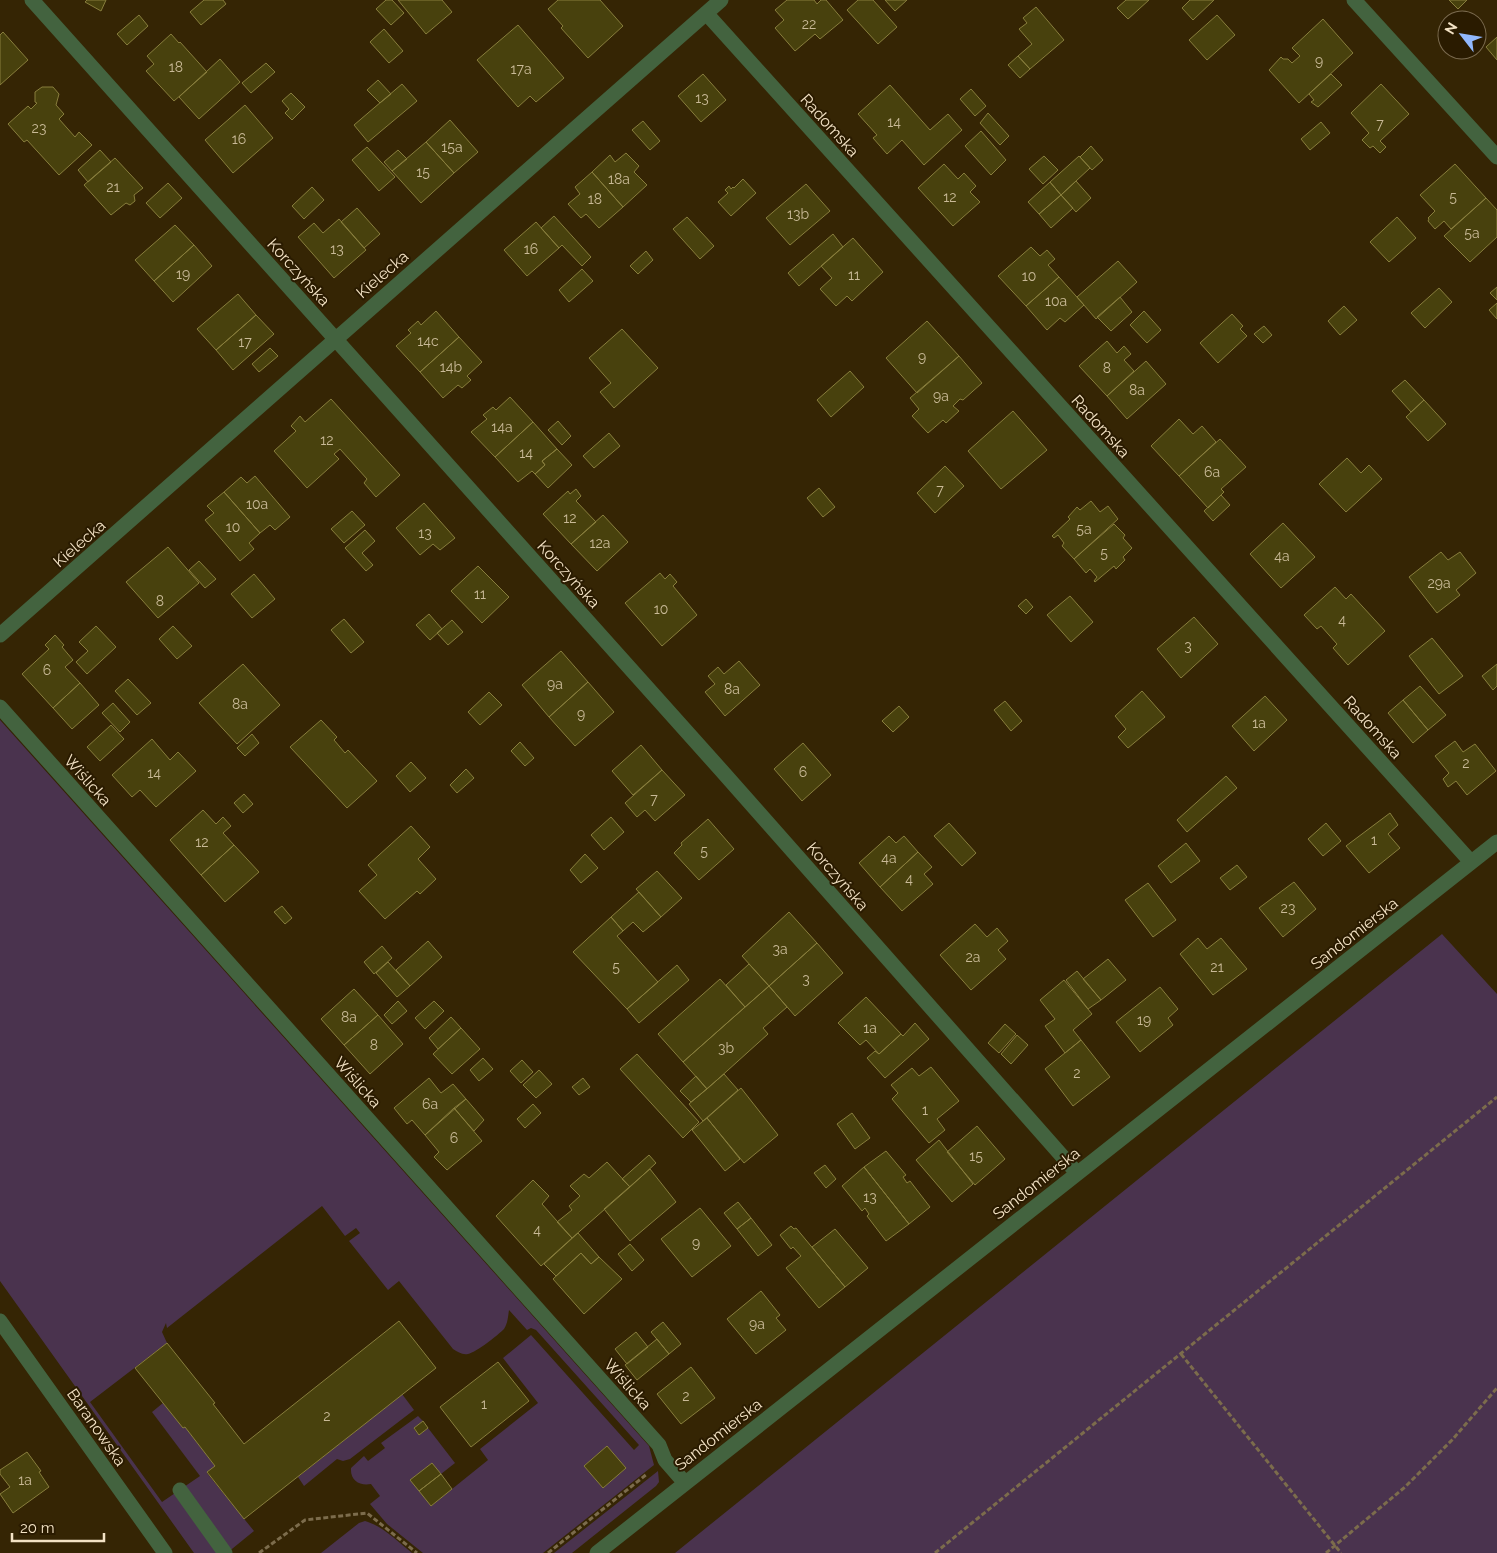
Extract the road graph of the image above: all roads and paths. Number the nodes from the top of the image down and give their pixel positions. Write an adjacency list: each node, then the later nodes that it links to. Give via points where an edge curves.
1 (32, 0): 6 (street, Korczyńska)
2 (721, 0): 4 (street, Kielecka)
3 (1354, 0): 5 (street)
4 (706, 13): 6 (street, Kielecka); 10 (street, Radomska)
5 (1497, 157)
6 (335, 339): 7 (street, Kielecka); 12 (street, Korczyńska, via 715,762)
7 (0, 635)
8 (0, 707): 16 (street, Wiślicka, via 659,1445)
9 (1497, 842): 10 (street, Sandomierska)
10 (1471, 862): 12 (street, Sandomierska)
11 (1497, 1097): 14 (path)
12 (1077, 1173): 17 (street, Sandomierska)
13 (0, 1321): 20 (street, Baranowska)
14 (1181, 1354): 19 (path); 26 (path)
15 (1497, 1388): 19 (path, via 1452,1440 1405,1486)
16 (665, 1460): 17 (street, Wiślicka); 24 (path)
17 (685, 1483): 25 (street, Sandomierska)
18 (180, 1490): 21 (street)
19 (1335, 1546): 27 (path); 28 (path)
20 (165, 1553)
21 (225, 1553)
22 (259, 1553): 23 (path, via 305,1520 367,1513)
23 (417, 1553)
24 (548, 1553)
25 (597, 1553)
26 (934, 1553)
27 (1326, 1553)
28 (1341, 1553)

